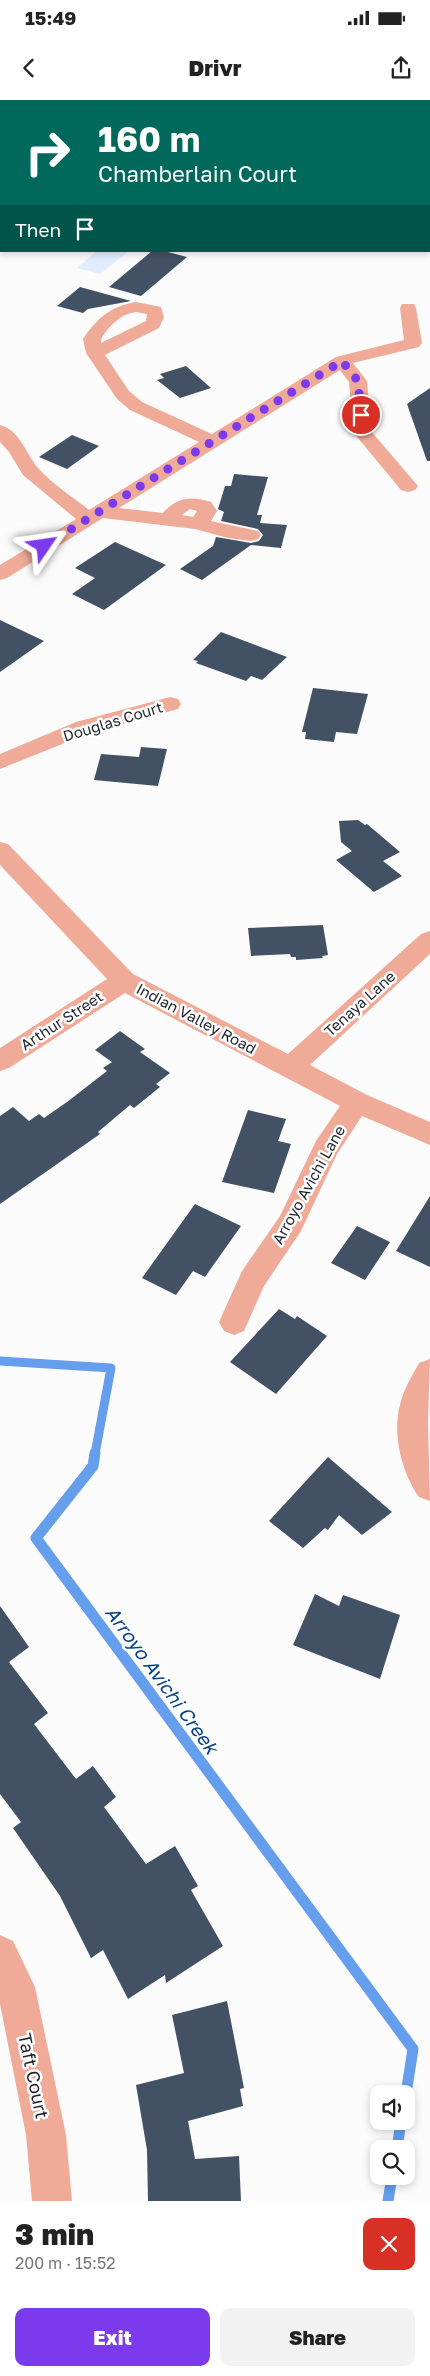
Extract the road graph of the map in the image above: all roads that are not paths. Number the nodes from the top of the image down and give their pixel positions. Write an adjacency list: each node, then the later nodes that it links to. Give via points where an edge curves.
1 (408, 308): 2 (street)
2 (422, 342): 4 (street)
3 (95, 352): 6 (street, via 123,395 136,406)
4 (342, 361): 6 (street); 7 (street, via 358,381 362,432)
5 (0, 431): 8 (street, via 17,449 30,471)
6 (213, 441): 8 (street)
7 (408, 486)
8 (93, 516): 9 (street, via 197,523); 10 (street)
9 (251, 535)
10 (0, 574)
11 (170, 704): 12 (street, Douglas Court, via 84,727)
12 (0, 762)
13 (0, 850): 15 (street, Indian Valley Road)
14 (430, 940): 17 (street, Tenaya Lane)
15 (124, 981): 16 (street, Arthur Street); 17 (street, Indian Valley Road)
16 (0, 1061)
17 (290, 1068): 18 (street, Indian Valley Road)
18 (357, 1102): 19 (street, Indian Valley Road); 20 (street, Arroyo Avichi Lane, via 326,1149 291,1223 252,1280)
19 (430, 1134)
20 (234, 1322)
21 (430, 1372): 22 (street, via 418,1397 411,1429)
22 (427, 1469)
23 (0, 1954): 24 (street, Taft Court, via 16,1987 46,2135)
24 (52, 2201)

